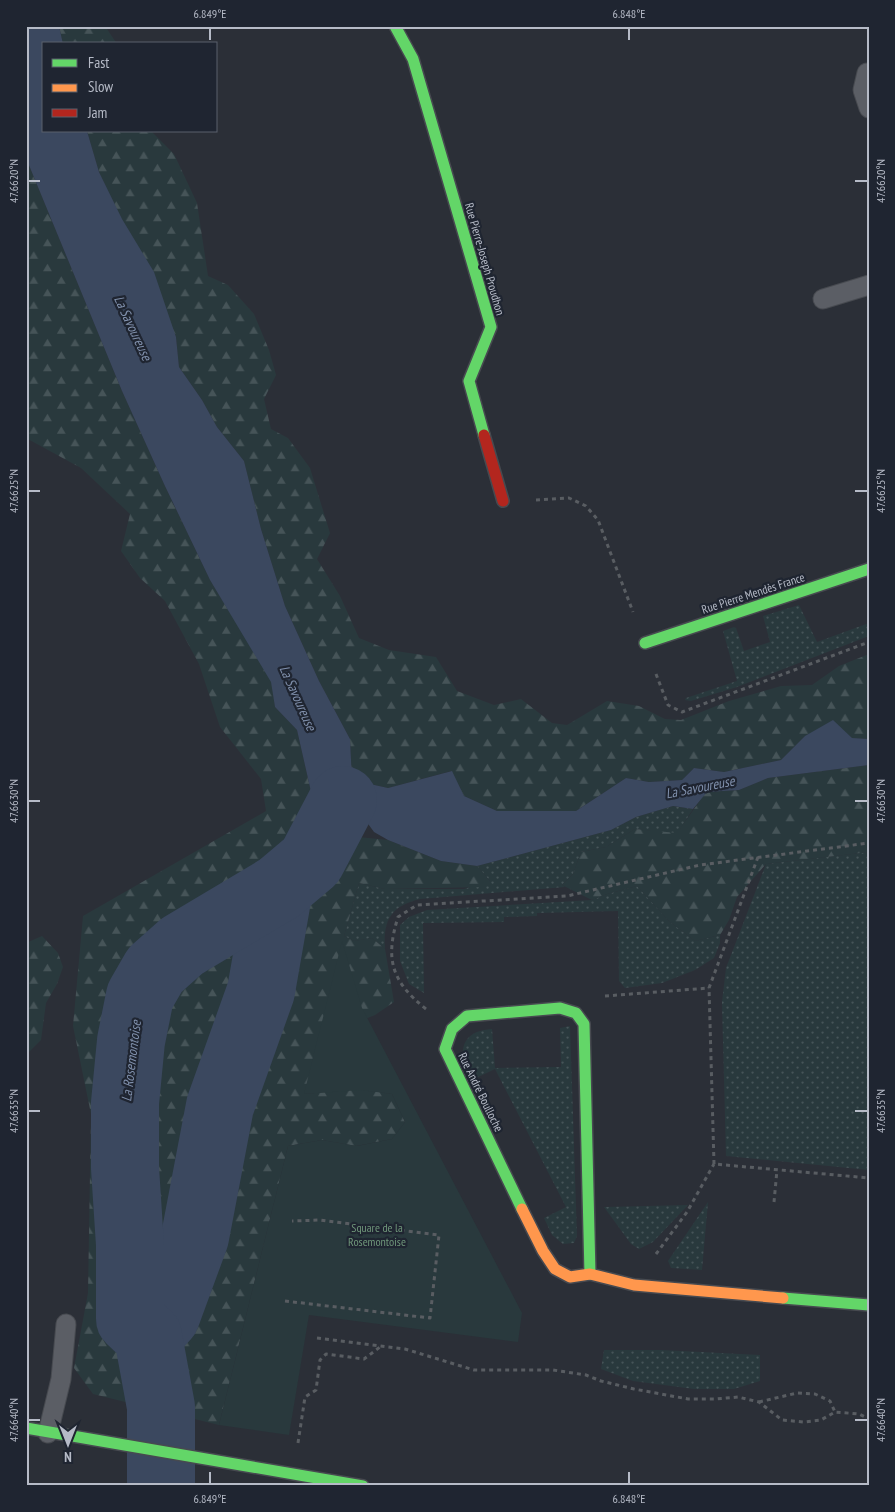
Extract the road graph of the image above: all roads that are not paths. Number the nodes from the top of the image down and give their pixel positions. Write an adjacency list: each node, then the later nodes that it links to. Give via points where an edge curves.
1 (395, 26): 6 (street, Rue Pierre-Joseph Proudhon, via 413,59 491,327 469,381)
2 (869, 73): 3 (lane, via 863,90)
3 (869, 108)
4 (869, 285): 5 (lane)
5 (823, 300)
6 (503, 502)
7 (869, 569): 8 (street, Rue Pierre Mendès France)
8 (645, 643)
9 (590, 1274): 9 (street, Rue André Boulloche, via 584,1024 576,1013 560,1008 467,1016 452,1029 445,1049 543,1251 555,1269 570,1277); 10 (street, Rue André Boulloche, via 634,1285)
10 (869, 1305)
11 (66, 1324): 13 (lane, via 60,1380)
12 (26, 1428): 13 (street)
13 (48, 1433): 14 (street)
14 (363, 1486)

